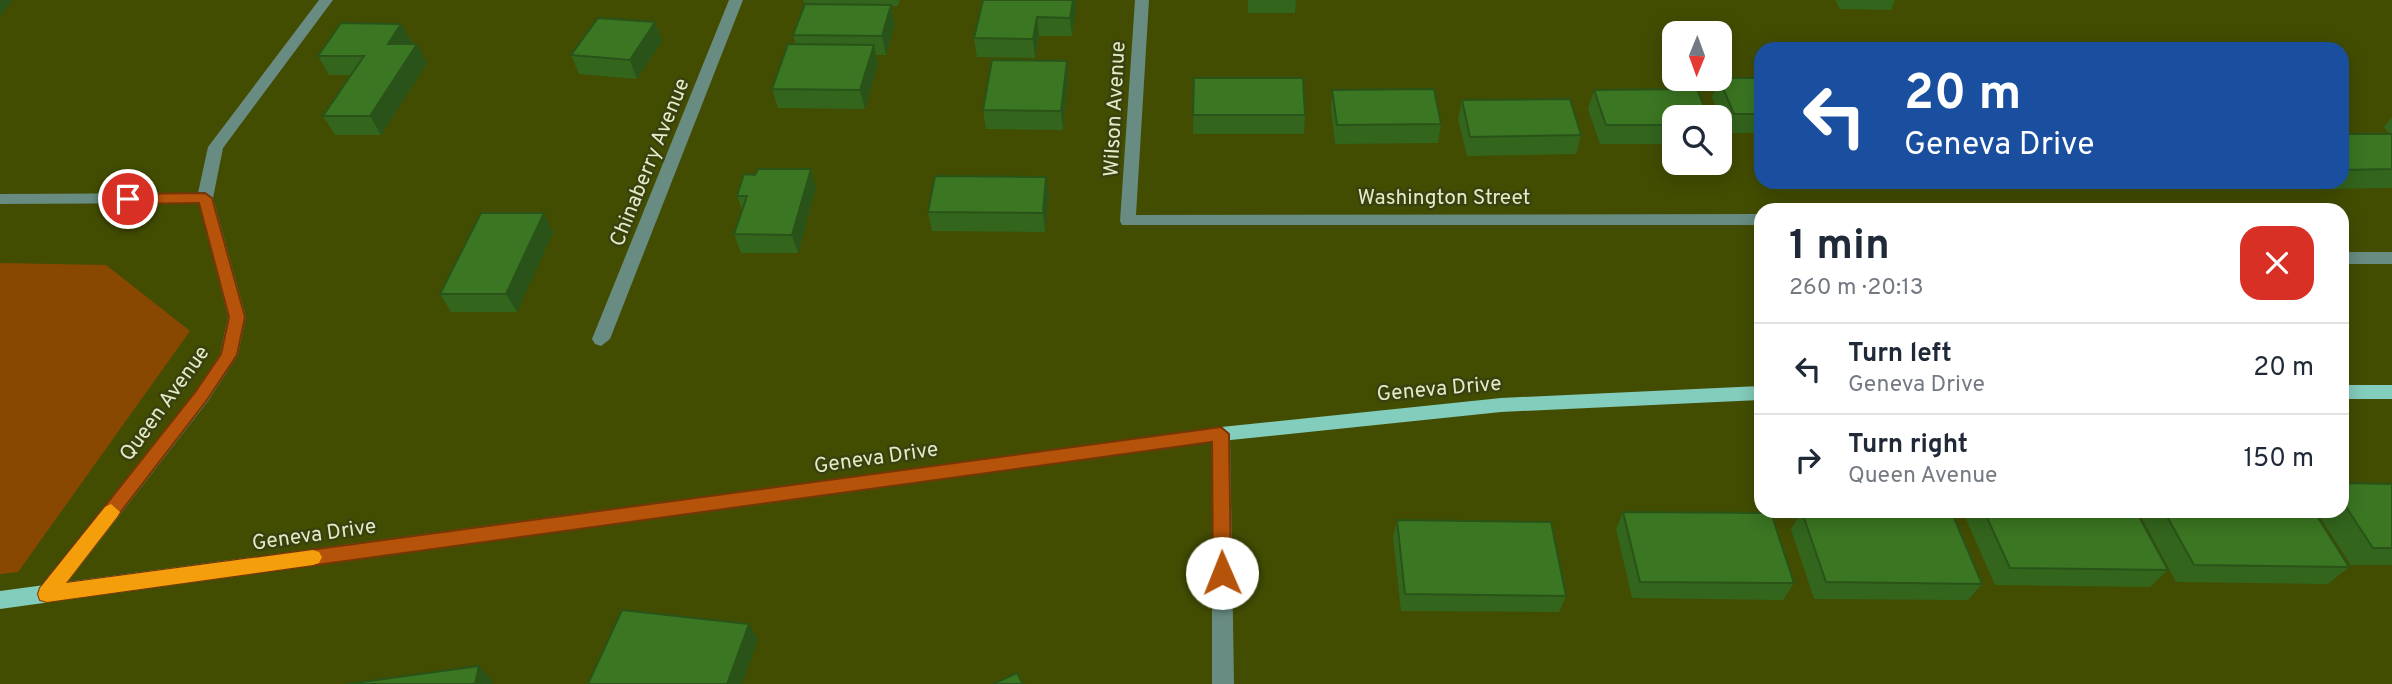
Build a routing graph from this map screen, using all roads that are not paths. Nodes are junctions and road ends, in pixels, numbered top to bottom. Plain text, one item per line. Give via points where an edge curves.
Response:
1 (326, 0) edge
2 (736, 0) edge
3 (1142, 0) edge
4 (205, 198) junction
5 (0, 199) edge
6 (1754, 220) edge
7 (1128, 221) joint
8 (2349, 258) edge
9 (2392, 258) edge
10 (601, 339) dead end
11 (2349, 392) edge
12 (2392, 392) edge
13 (1754, 393) edge
14 (1221, 434) junction
15 (47, 594) junction
16 (0, 600) edge
17 (1223, 684) edge

1 - 4 street, Queen Avenue via 216,146
2 - 10 street, Chinaberry Avenue
3 - 7 street, Wilson Avenue
4 - 5 street
4 - 15 street, Queen Avenue via 237,317 229,355
6 - 7 street, Washington Street
8 - 9 street
11 - 12 main road
13 - 14 main road, Geneva Drive via 1501,405
14 - 15 main road, Geneva Drive
14 - 17 street
15 - 16 main road, Geneva Drive

